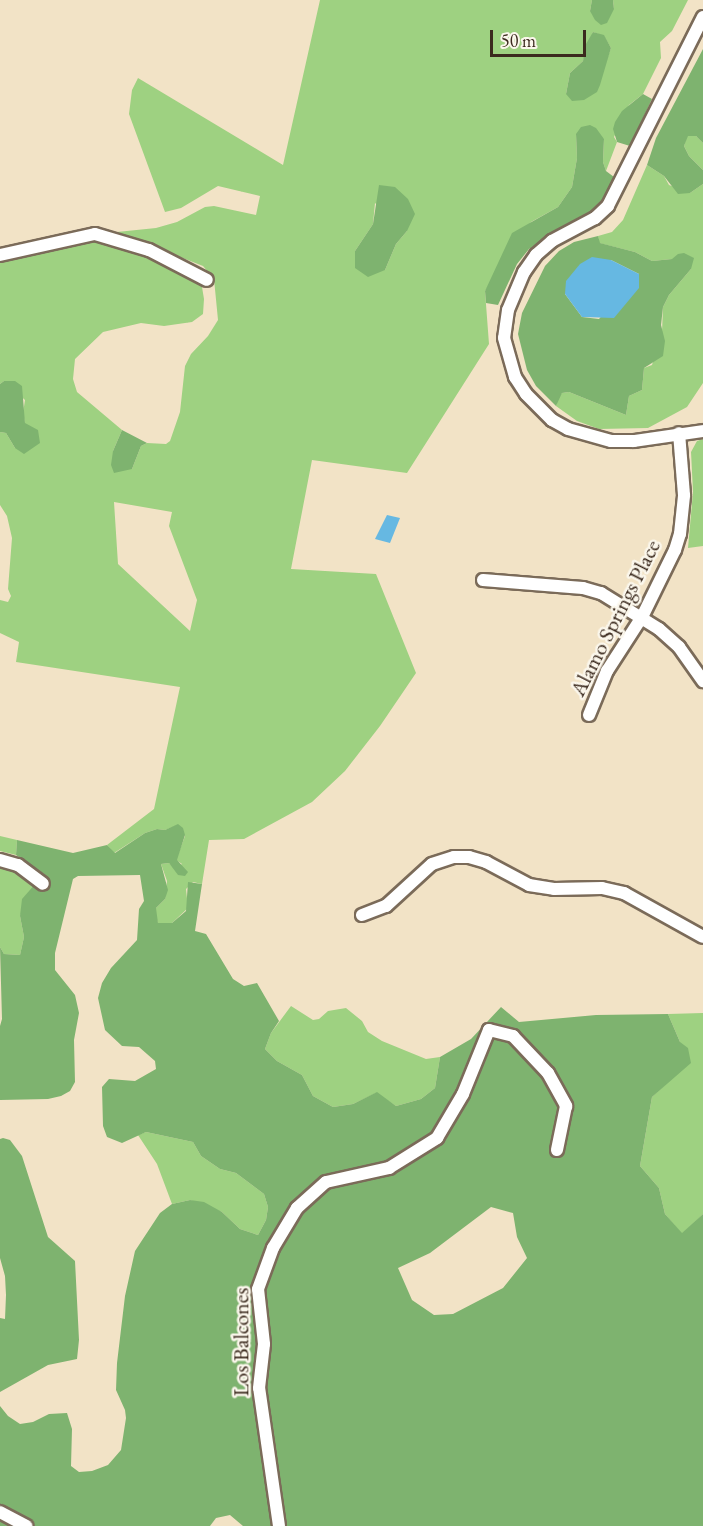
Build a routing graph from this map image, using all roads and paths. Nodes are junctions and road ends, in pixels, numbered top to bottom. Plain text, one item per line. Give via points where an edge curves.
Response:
1 (703, 17) edge
2 (0, 255) edge
3 (207, 280) dead end
4 (703, 431) edge
5 (679, 433) junction
6 (483, 580) dead end
7 (642, 616) junction
8 (703, 681) edge
9 (589, 714) dead end
10 (0, 861) edge
11 (43, 884) dead end
12 (362, 915) dead end
13 (703, 937) edge
14 (557, 1150) dead end
15 (0, 1512) edge
16 (26, 1526) edge
17 (279, 1526) edge

1 - 5 street via 608,206 595,218 543,247 524,272 505,323 508,356 515,377 552,420 582,435 611,441
2 - 3 street via 95,234 149,250
4 - 5 street
5 - 7 street, Alamo Springs Place via 684,495 680,534 662,581
6 - 7 street via 583,588 601,593
7 - 8 street via 679,646
7 - 9 street, Alamo Springs Place via 607,671
10 - 11 street via 18,865
12 - 13 street via 391,902 432,864 469,857 529,885 567,890 603,888 624,893
14 - 17 street, Los Balcones via 566,1106 548,1073 513,1036 489,1030 463,1094 437,1138 389,1168 326,1182 297,1208 273,1248 258,1289 264,1344 259,1388
15 - 16 street

